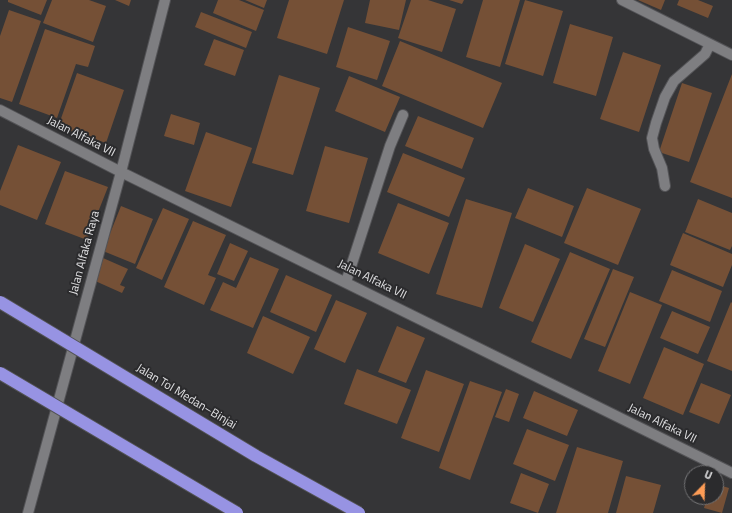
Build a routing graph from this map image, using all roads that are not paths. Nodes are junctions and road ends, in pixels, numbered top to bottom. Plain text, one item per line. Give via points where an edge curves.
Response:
1 (165, 0) edge
2 (622, 0) edge
3 (710, 44) junction
4 (732, 55) edge
5 (0, 110) edge
6 (403, 115) dead end
7 (120, 172) junction
8 (665, 186) dead end
9 (346, 282) junction
10 (0, 302) edge
11 (0, 373) edge
12 (732, 473) edge
13 (28, 513) edge
14 (237, 513) edge
15 (359, 513) edge

1 - 7 street, Jalan Alfaka Raya
2 - 3 street
3 - 4 street
3 - 8 street via 704,54 674,81 656,123 652,138
5 - 7 street, Jalan Alfaka VII
6 - 9 street via 390,146
7 - 9 street, Jalan Alfaka VII
7 - 13 street, Jalan Alfaka Raya
9 - 12 street, Jalan Alfaka VII
10 - 15 highway, Jalan Tol Medan–Binjai, bridge via 256,456
11 - 14 highway, bridge

